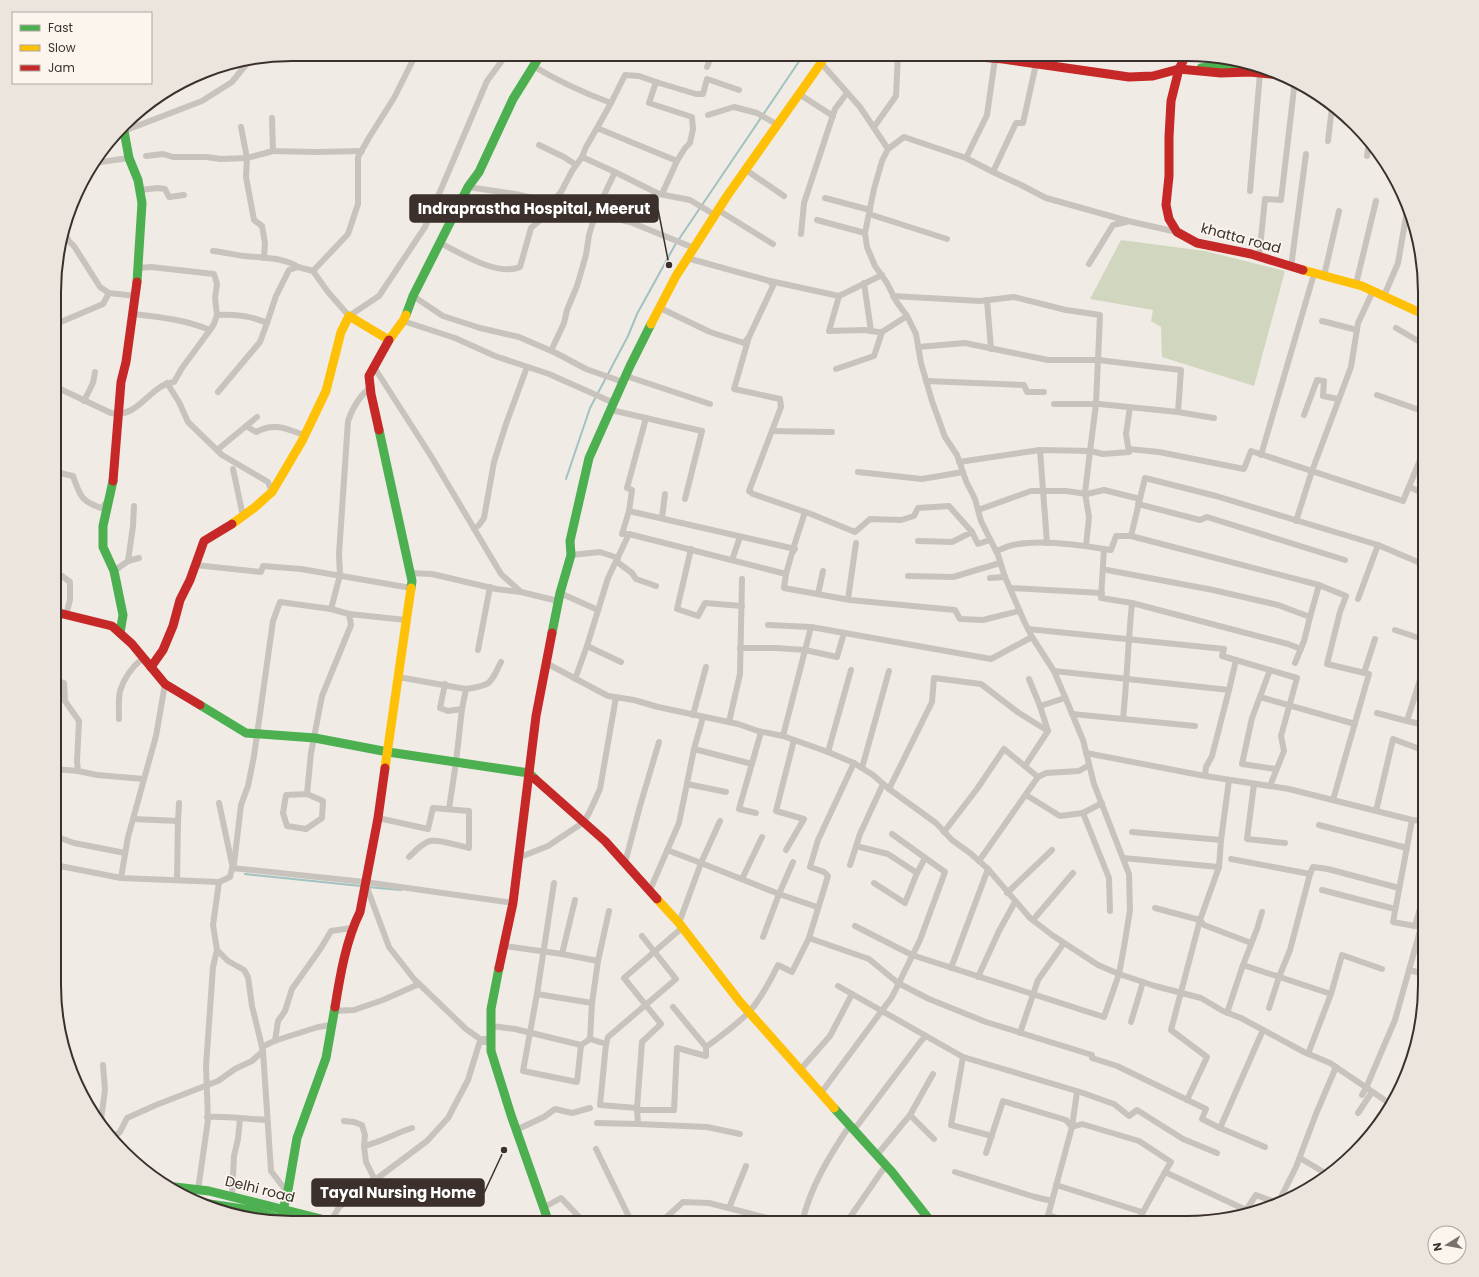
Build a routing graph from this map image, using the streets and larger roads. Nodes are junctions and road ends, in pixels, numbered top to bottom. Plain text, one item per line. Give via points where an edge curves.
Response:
1 (412, 61) edge
2 (502, 61) edge
3 (536, 61) edge
4 (709, 61) edge
5 (898, 61) edge
6 (995, 61) edge
7 (1016, 61) edge
8 (1185, 61) edge
9 (821, 63) joint
10 (1036, 64) junction
11 (245, 65) edge
12 (533, 66) junction
13 (1222, 66) edge
14 (1236, 66) edge
15 (707, 67) dead end
16 (1184, 69) junction
17 (1260, 73) joint
18 (656, 82) junction
19 (1294, 88) edge
20 (739, 90) dead end
21 (847, 93) junction
22 (799, 94) junction
23 (611, 103) junction
24 (1331, 112) edge
25 (708, 115) dead end
26 (833, 116) junction
27 (272, 118) dead end
28 (778, 125) junction
29 (241, 127) dead end
30 (874, 127) junction
31 (597, 128) junction
32 (129, 129) edge
33 (122, 136) edge
34 (1328, 141) dead end
35 (540, 145) dead end
36 (888, 149) junction
37 (1368, 149) edge
38 (273, 151) junction
39 (362, 151) junction
40 (1306, 154) dead end
41 (146, 156) dead end
42 (1367, 156) dead end
43 (582, 157) junction
44 (129, 158) junction
45 (247, 158) junction
46 (966, 158) junction
47 (677, 161) junction
48 (101, 162) edge
49 (576, 165) junction
50 (746, 170) junction
51 (615, 172) junction
52 (992, 172) junction
53 (468, 187) junction
54 (140, 190) junction
55 (1250, 191) dead end
56 (662, 194) junction
57 (184, 195) dead end
58 (784, 196) dead end
59 (825, 198) dead end
60 (555, 199) junction
61 (1376, 201) dead end
62 (596, 212) junction
63 (716, 212) junction
64 (869, 212) junction
65 (1339, 212) dead end
66 (1406, 218) edge
67 (817, 220) dead end
68 (1128, 221) junction
69 (1177, 232) junction
70 (865, 233) junction
71 (801, 234) dead end
72 (67, 239) edge
73 (947, 239) dead end
74 (440, 243) junction
75 (773, 244) dead end
76 (694, 248) junction
77 (213, 250) dead end
78 (1259, 257) junction
79 (264, 258) junction
80 (687, 258) junction
81 (1089, 264) dead end
82 (298, 267) junction
83 (1292, 267) junction
84 (138, 268) junction
85 (313, 271) junction
86 (1314, 274) junction
87 (882, 275) junction
88 (1324, 276) junction
89 (770, 281) junction
90 (864, 283) junction
91 (1356, 284) junction
92 (1373, 291) junction
93 (109, 293) junction
94 (136, 296) junction
95 (413, 296) junction
96 (839, 296) junction
97 (893, 296) junction
98 (1384, 296) junction
99 (987, 300) junction
100 (660, 308) junction
101 (1418, 312) edge
102 (217, 315) junction
103 (349, 316) junction
104 (907, 316) junction
105 (132, 320) junction
106 (403, 321) junction
107 (1322, 321) dead end
108 (61, 322) edge
109 (267, 323) junction
110 (1396, 328) dead end
111 (210, 330) junction
112 (1357, 330) junction
113 (871, 331) junction
114 (882, 332) junction
115 (750, 336) junction
116 (389, 340) junction
117 (1418, 341) edge
118 (918, 347) junction
119 (991, 349) junction
120 (551, 351) junction
121 (1098, 360) junction
122 (527, 367) junction
123 (374, 368) junction
124 (836, 369) dead end
125 (95, 372) dead end
126 (625, 379) junction
127 (926, 381) junction
128 (167, 383) junction
129 (370, 388) junction
130 (61, 389) edge
131 (218, 392) dead end
132 (1044, 392) dead end
133 (1377, 395) dead end
134 (1338, 398) junction
135 (84, 400) junction
136 (710, 404) dead end
137 (1054, 404) dead end
138 (1096, 404) junction
139 (612, 406) junction
140 (1130, 407) junction
141 (1418, 410) edge
142 (1178, 412) junction
143 (118, 414) junction
144 (1304, 415) dead end
145 (257, 417) dead end
146 (646, 418) junction
147 (1214, 418) dead end
148 (246, 426) junction
149 (772, 431) junction
150 (832, 432) dead end
151 (304, 435) junction
152 (1129, 449) junction
153 (217, 450) junction
154 (1040, 450) junction
155 (1090, 451) junction
156 (1262, 455) junction
157 (959, 462) junction
158 (1418, 465) edge
159 (233, 469) dead end
160 (858, 472) dead end
161 (963, 472) junction
162 (1312, 472) junction
163 (61, 473) edge
164 (1409, 487) junction
165 (1043, 491) junction
166 (1418, 491) edge
167 (272, 492) junction
168 (1086, 493) junction
169 (665, 494) dead end
170 (685, 499) dead end
171 (110, 500) junction
172 (1139, 502) junction
173 (134, 506) dead end
174 (978, 510) junction
175 (629, 511) junction
176 (805, 512) junction
177 (243, 516) junction
178 (662, 518) junction
179 (1296, 521) junction
180 (474, 529) junction
181 (972, 532) junction
182 (629, 534) junction
183 (740, 536) junction
184 (1131, 536) junction
185 (990, 540) junction
186 (918, 541) dead end
187 (856, 543) dead end
188 (1047, 543) junction
189 (1378, 545) junction
190 (1086, 546) junction
191 (691, 549) junction
192 (793, 549) junction
193 (1104, 549) junction
194 (996, 551) junction
195 (570, 555) junction
196 (139, 558) dead end
197 (617, 559) junction
198 (732, 560) junction
199 (1345, 560) dead end
200 (128, 561) junction
201 (1000, 563) junction
202 (1418, 563) edge
203 (195, 565) junction
204 (1107, 570) dead end
205 (114, 571) junction
206 (823, 571) dead end
207 (410, 573) junction
208 (786, 574) junction
209 (340, 575) junction
210 (61, 576) edge
211 (908, 576) dead end
212 (1005, 577) junction
213 (990, 578) dead end
214 (742, 579) dead end
215 (1319, 585) junction
216 (656, 586) dead end
217 (490, 587) junction
218 (411, 588) junction
219 (1010, 588) junction
220 (521, 592) junction
221 (1102, 593) junction
222 (818, 594) junction
223 (559, 597) junction
224 (848, 599) junction
225 (1358, 600) dead end
226 (1132, 603) junction
227 (742, 606) junction
228 (331, 609) junction
229 (598, 610) junction
230 (1019, 611) junction
231 (61, 614) edge
232 (349, 614) junction
233 (66, 615) junction
234 (1310, 617) junction
235 (406, 620) junction
236 (768, 625) dead end
237 (811, 627) junction
238 (1028, 629) junction
239 (1395, 630) dead end
240 (120, 633) junction
241 (844, 633) junction
242 (1032, 637) junction
243 (1418, 638) edge
244 (1128, 639) junction
245 (1375, 639) dead end
246 (587, 646) junction
247 (740, 648) junction
248 (1301, 649) junction
249 (478, 650) dead end
250 (804, 650) junction
251 (143, 658) junction
252 (1236, 660) junction
253 (501, 662) dead end
254 (546, 662) junction
255 (621, 662) dead end
256 (1294, 664) dead end
257 (151, 667) junction
258 (706, 667) dead end
259 (851, 670) dead end
260 (1270, 670) junction
261 (889, 671) dead end
262 (1054, 671) junction
263 (1364, 674) junction
264 (398, 677) junction
265 (575, 679) junction
266 (1028, 679) dead end
267 (1127, 679) junction
268 (61, 682) edge
269 (165, 684) junction
270 (445, 684) junction
271 (1418, 686) edge
272 (466, 689) junction
273 (1229, 690) junction
274 (1260, 696) junction
275 (616, 697) junction
276 (1066, 698) junction
277 (1290, 705) junction
278 (1040, 706) junction
279 (462, 709) junction
280 (1377, 713) dead end
281 (1072, 714) junction
282 (693, 715) junction
283 (703, 716) junction
284 (119, 719) dead end
285 (1123, 719) junction
286 (1407, 721) junction
287 (729, 722) junction
288 (1418, 723) edge
289 (1355, 724) junction
290 (1195, 726) dead end
291 (1048, 731) junction
292 (761, 732) junction
293 (258, 734) junction
294 (783, 736) junction
295 (315, 738) junction
296 (794, 740) junction
297 (659, 742) dead end
298 (1418, 748) edge
299 (694, 749) junction
300 (388, 752) junction
301 (828, 752) junction
302 (1086, 754) junction
303 (456, 762) junction
304 (854, 763) junction
305 (752, 764) junction
306 (1089, 765) junction
307 (1025, 766) junction
308 (862, 768) junction
309 (1276, 769) junction
310 (61, 770) edge
311 (78, 771) junction
312 (529, 773) junction
313 (1204, 776) junction
314 (1038, 777) junction
315 (144, 779) junction
316 (1229, 780) junction
317 (687, 784) junction
318 (883, 784) junction
319 (1254, 784) junction
320 (1270, 786) junction
321 (889, 789) junction
322 (726, 792) dead end
323 (308, 794) junction
324 (1026, 795) junction
325 (1333, 800) junction
326 (179, 803) dead end
327 (218, 803) dead end
328 (1102, 804) junction
329 (449, 809) junction
330 (1376, 811) junction
331 (756, 813) dead end
332 (1083, 813) junction
333 (378, 818) junction
334 (133, 819) junction
335 (1412, 820) junction
336 (1418, 820) edge
337 (178, 821) junction
338 (720, 821) dead end
339 (584, 822) junction
340 (1319, 825) dead end
341 (428, 829) junction
342 (944, 832) junction
343 (1132, 832) dead end
344 (892, 834) dead end
345 (762, 837) dead end
346 (61, 838) edge
347 (1221, 840) junction
348 (430, 841) junction
349 (1285, 843) dead end
350 (856, 846) junction
351 (1406, 848) junction
352 (667, 850) junction
353 (786, 850) dead end
354 (1052, 850) dead end
355 (125, 852) junction
356 (409, 857) dead end
357 (518, 858) junction
358 (925, 858) junction
359 (1123, 858) junction
360 (1231, 859) dead end
361 (979, 861) junction
362 (793, 862) dead end
363 (625, 863) junction
364 (701, 863) junction
365 (850, 865) dead end
366 (61, 866) edge
367 (1219, 867) junction
368 (232, 868) junction
369 (988, 869) junction
370 (918, 873) junction
371 (1073, 873) dead end
372 (1310, 874) junction
373 (121, 878) junction
374 (742, 879) junction
375 (177, 880) junction
376 (219, 882) junction
377 (554, 883) dead end
378 (874, 883) dead end
379 (365, 885) junction
380 (1399, 888) junction
381 (650, 890) junction
382 (1322, 890) dead end
383 (1007, 893) junction
384 (779, 894) junction
385 (575, 900) dead end
386 (1015, 902) junction
387 (513, 903) junction
388 (818, 907) junction
389 (1155, 908) dead end
390 (1395, 909) junction
391 (609, 911) dead end
392 (1110, 911) dead end
393 (1262, 912) dead end
394 (1033, 920) junction
395 (1200, 920) junction
396 (681, 925) junction
397 (855, 926) dead end
398 (1418, 927) edge
399 (352, 928) junction
400 (1418, 935) edge
401 (642, 936) dead end
402 (763, 937) dead end
403 (809, 938) junction
404 (1064, 943) junction
405 (1251, 943) junction
406 (504, 946) junction
407 (217, 950) junction
408 (655, 951) junction
409 (542, 952) junction
410 (562, 954) junction
411 (912, 955) junction
412 (598, 961) junction
413 (1243, 965) junction
414 (951, 968) junction
415 (1382, 969) dead end
416 (1409, 970) junction
417 (1418, 972) edge
418 (1119, 974) junction
419 (978, 977) junction
420 (1279, 977) junction
421 (1143, 982) junction
422 (898, 983) junction
423 (419, 984) junction
424 (838, 986) dead end
425 (1182, 993) junction
426 (537, 994) junction
427 (852, 994) junction
428 (1033, 994) junction
429 (1331, 994) junction
430 (592, 1003) junction
431 (645, 1005) junction
432 (672, 1007) dead end
433 (1269, 1008) dead end
434 (882, 1010) junction
435 (333, 1011) junction
436 (749, 1012) junction
437 (1227, 1013) junction
438 (1131, 1022) dead end
439 (331, 1025) junction
440 (491, 1026) junction
441 (1263, 1030) junction
442 (529, 1033) junction
443 (1020, 1033) junction
444 (926, 1036) junction
445 (590, 1039) junction
446 (275, 1041) junction
447 (490, 1041) junction
448 (606, 1044) junction
449 (581, 1045) junction
450 (706, 1046) junction
451 (262, 1049) junction
452 (1308, 1054) junction
453 (963, 1057) junction
454 (104, 1065) dead end
455 (1336, 1067) junction
456 (800, 1070) junction
457 (933, 1074) dead end
458 (207, 1085) junction
459 (1366, 1088) junction
460 (1077, 1092) junction
461 (1372, 1092) junction
462 (821, 1093) junction
463 (1362, 1096) dead end
464 (1187, 1100) junction
465 (1386, 1101) edge
466 (590, 1108) dead end
467 (637, 1109) junction
468 (1358, 1113) dead end
469 (102, 1115) edge
470 (910, 1115) junction
471 (207, 1117) junction
472 (240, 1119) junction
473 (267, 1120) junction
474 (344, 1121) dead end
475 (597, 1124) dead end
476 (638, 1124) junction
477 (852, 1127) junction
478 (1072, 1127) junction
479 (412, 1128) dead end
480 (1220, 1128) junction
481 (516, 1130) junction
482 (740, 1134) dead end
483 (116, 1135) edge
484 (992, 1136) junction
485 (934, 1139) dead end
486 (364, 1146) junction
487 (1265, 1147) dead end
488 (596, 1149) dead end
489 (986, 1153) dead end
490 (1218, 1153) dead end
491 (877, 1155) junction
492 (1300, 1158) junction
493 (886, 1165) junction
494 (746, 1166) dead end
495 (955, 1172) dead end
496 (1165, 1172) junction
497 (1323, 1172) edge
498 (375, 1180) junction
499 (1056, 1185) junction
500 (183, 1189) edge
501 (198, 1190) junction
502 (288, 1192) junction
503 (1283, 1195) edge
504 (232, 1196) junction
505 (1270, 1200) edge
506 (1052, 1201) junction
507 (227, 1207) edge
508 (543, 1208) junction
509 (729, 1208) junction
510 (1247, 1208) edge
511 (283, 1209) junction
512 (1244, 1209) edge
513 (1142, 1212) junction
514 (262, 1214) edge
515 (1048, 1215) joint
516 (281, 1216) edge
517 (309, 1216) edge
518 (335, 1216) edge
519 (546, 1216) edge
520 (578, 1216) edge
521 (629, 1216) edge
522 (668, 1216) edge
523 (759, 1216) edge
524 (803, 1216) edge
525 (851, 1216) edge
526 (926, 1216) edge
527 (1051, 1216) edge
528 (1140, 1216) edge

1 - 39 street
2 - 103 street via 487,81 425,227 379,296
3 - 12 street
4 - 15 street
5 - 30 street via 896,96
6 - 46 street via 987,115
7 - 10 street
8 - 16 street
9 - 21 street
9 - 22 street
10 - 16 street via 1129,77 1152,76
10 - 52 street via 1023,123 1016,123
11 - 32 street via 232,82 202,101
12 - 23 street via 556,80
12 - 53 street via 513,99 479,172
13 - 14 street
13 - 16 street
13 - 17 street
16 - 69 street via 1171,101 1166,205 1169,219
17 - 55 street
18 - 20 street via 696,94 703,94 707,79
18 - 23 street via 625,74
18 - 47 street via 649,103 692,117 690,143
19 - 78 street via 1281,200 1265,199
21 - 26 street
21 - 30 street
22 - 26 street
22 - 28 street
23 - 31 street
24 - 34 street
25 - 28 street via 734,106 757,113
26 - 71 street via 804,203
27 - 38 street
28 - 50 street
29 - 45 street
30 - 36 street
31 - 43 street
31 - 47 street
33 - 44 street
35 - 49 street
36 - 46 street via 904,137
36 - 64 street via 878,174
37 - 42 street
38 - 39 street
38 - 45 street
39 - 85 street via 358,157 358,204 348,234
40 - 83 street
41 - 45 street via 163,154 173,157
43 - 49 street
43 - 51 street
44 - 48 street
44 - 54 street
45 - 79 street via 246,178 254,220 262,226
46 - 52 street
47 - 56 street
49 - 60 street
50 - 58 street
50 - 63 street
51 - 56 street
51 - 62 street
52 - 68 street via 1046,198
53 - 60 street via 538,200
53 - 74 street
54 - 57 street via 158,188 165,189 169,197
54 - 84 street via 142,203
56 - 63 street via 690,200
59 - 64 street
60 - 74 street via 531,228 520,267 515,269 492,268
61 - 91 street
62 - 76 street via 630,222
62 - 120 street via 577,286
63 - 75 street
63 - 76 street
64 - 70 street
64 - 73 street
65 - 88 street
66 - 98 street via 1398,263
67 - 70 street
68 - 69 street
68 - 81 street via 1112,226
69 - 78 street, khatta road via 1198,243
70 - 87 street via 866,247
72 - 93 street via 100,287
74 - 95 street
76 - 80 street
77 - 79 street
78 - 83 street, khatta road
79 - 82 street via 289,261
80 - 89 street
80 - 100 street
82 - 85 street
82 - 109 street via 288,270
83 - 86 street, khatta road
84 - 94 street
84 - 102 street via 151,267 214,274 217,284
85 - 103 street
86 - 88 street, khatta road
86 - 156 street
87 - 90 street
87 - 97 street
88 - 91 street, khatta road
89 - 96 street
89 - 115 street via 773,286
90 - 96 street
90 - 113 street
91 - 92 street, khatta road
92 - 98 street, khatta road
92 - 112 street
93 - 94 street
93 - 108 street via 103,304
94 - 105 street
95 - 106 street
95 - 120 street via 443,316 519,337
96 - 113 street via 829,331
97 - 99 street
97 - 104 street
98 - 101 street, khatta road
99 - 119 street
99 - 121 street via 1014,297 1066,310 1100,315
100 - 115 street via 710,332 744,343
100 - 126 street
102 - 109 street via 230,314
102 - 111 street
103 - 116 street
103 - 151 street via 341,332 326,391
104 - 114 street
104 - 118 street via 916,334
105 - 111 street via 135,314 146,315 199,325
105 - 143 street
106 - 116 street
106 - 122 street via 455,338
107 - 112 street
109 - 131 street via 260,342
110 - 117 street
111 - 128 street via 174,382
112 - 134 street via 1351,367
113 - 114 street
114 - 124 street via 874,356
115 - 149 street via 734,389 780,399 781,407
116 - 123 street
118 - 119 street via 965,343
118 - 127 street
119 - 121 street via 1048,360
120 - 126 street via 586,369
121 - 138 street
121 - 142 street via 1181,370
122 - 139 street via 549,374
122 - 180 street via 494,462 484,518
123 - 129 street via 370,376
123 - 180 street
125 - 135 street
126 - 136 street
126 - 139 street
127 - 132 street via 1024,385 1027,392
127 - 157 street via 945,436
128 - 143 street via 136,408
128 - 153 street via 188,422
129 - 207 street
129 - 209 street via 363,393 353,408 348,421 339,554
130 - 135 street
133 - 141 street
134 - 144 street via 1322,396 1324,381 1317,380
134 - 162 street
135 - 143 street
137 - 138 street
138 - 140 street
138 - 155 street
139 - 146 street
139 - 195 street via 589,458 570,541
140 - 142 street
140 - 152 street via 1126,434
142 - 147 street
143 - 171 street
145 - 148 street
146 - 170 street via 702,431
146 - 175 street via 627,488 632,490
148 - 151 street via 256,432 267,426
148 - 153 street
149 - 150 street
149 - 176 street via 749,491
151 - 167 street
152 - 155 street via 1129,452 1103,454
152 - 156 street via 1159,452 1244,469 1251,451
153 - 167 street via 268,482
154 - 155 street
154 - 157 street
154 - 165 street
155 - 168 street
156 - 162 street
157 - 161 street
158 - 164 street
159 - 177 street
160 - 161 street via 922,479
161 - 174 street
162 - 164 street via 1403,501
162 - 179 street
163 - 171 street via 73,476 78,490 90,504 104,509 104,505
164 - 166 street
165 - 168 street
165 - 174 street via 1031,491
165 - 188 street
167 - 177 street
168 - 172 street via 1104,490
168 - 190 street via 1089,516
169 - 178 street
171 - 205 street via 103,526 103,547
172 - 179 street via 1145,478 1216,496
172 - 184 street
172 - 199 street via 1200,520 1207,517
173 - 200 street
174 - 185 street
175 - 178 street
175 - 182 street via 622,534
176 - 181 street via 855,532 870,519 901,520 914,516 918,508 949,506
176 - 192 street
177 - 203 street via 204,541
178 - 183 street
179 - 189 street
180 - 220 street via 500,574
181 - 185 street via 978,544
181 - 186 street via 952,542
182 - 191 street
182 - 197 street
183 - 192 street
183 - 198 street
184 - 193 street via 1116,536 1111,550
184 - 215 street
185 - 194 street
187 - 224 street
188 - 190 street via 1074,543
188 - 194 street via 1014,545
189 - 202 street
189 - 225 street
190 - 193 street
191 - 198 street
191 - 227 street via 677,609 698,616 705,603
192 - 208 street
193 - 221 street
194 - 201 street
195 - 197 street via 600,552
195 - 223 street
196 - 200 street
197 - 216 street via 636,579
197 - 229 street
198 - 208 street
200 - 205 street
201 - 211 street via 953,576
201 - 212 street
203 - 209 street via 261,572 263,566
203 - 257 street via 180,600 174,626 163,650
204 - 234 street via 1278,605
205 - 240 street via 123,615
206 - 222 street
207 - 217 street via 432,574
207 - 218 street
208 - 222 street via 784,588
209 - 218 street
209 - 228 street
210 - 233 street via 70,582 70,600
212 - 213 street
212 - 219 street
214 - 227 street
215 - 234 street
215 - 263 street via 1346,596 1327,664
217 - 220 street
217 - 249 street
218 - 235 street
219 - 221 street
219 - 230 street
220 - 223 street
221 - 226 street via 1101,598
222 - 224 street
223 - 229 street
223 - 254 street
224 - 230 street via 956,610 960,619 983,620
226 - 244 street
226 - 248 street
227 - 247 street
228 - 232 street
228 - 293 street via 280,602 273,621
229 - 246 street
230 - 238 street
231 - 233 street
232 - 235 street
232 - 295 street via 351,625 322,696
233 - 240 street via 112,626
234 - 248 street
235 - 264 street
236 - 237 street
237 - 241 street
237 - 250 street
238 - 242 street
238 - 244 street
239 - 243 street
240 - 251 street
241 - 242 street via 992,659
241 - 250 street via 838,657
242 - 262 street
244 - 252 street via 1224,649 1222,656
244 - 267 street
245 - 263 street
246 - 255 street
246 - 265 street
247 - 250 street
247 - 287 street via 740,674
248 - 256 street
250 - 294 street
251 - 257 street
251 - 284 street via 134,665 120,691
252 - 260 street
252 - 273 street
253 - 272 street via 491,682 481,687
254 - 265 street
254 - 312 street
257 - 269 street
258 - 282 street
259 - 301 street
260 - 274 street
260 - 277 street via 1297,678
261 - 308 street
262 - 267 street
262 - 276 street
263 - 289 street via 1369,674
264 - 270 street
264 - 300 street
265 - 275 street via 608,696
266 - 278 street
267 - 273 street
267 - 285 street
268 - 311 street via 64,683 65,701 79,721 76,761
269 - 293 street via 246,733
269 - 315 street via 156,736
270 - 272 street
270 - 279 street via 440,708 448,711
271 - 286 street
272 - 279 street
273 - 313 street via 1212,756
274 - 277 street
274 - 309 street via 1252,718 1242,764
275 - 282 street
275 - 339 street via 600,788
276 - 278 street
276 - 281 street
277 - 289 street
277 - 309 street via 1281,736 1284,751
278 - 291 street
279 - 303 street
280 - 286 street
281 - 285 street
281 - 302 street
282 - 283 street
283 - 287 street
283 - 299 street
285 - 290 street
286 - 288 street
287 - 292 street
289 - 325 street
291 - 307 street
291 - 321 street via 981,684 934,678 932,702
292 - 294 street
292 - 305 street
293 - 295 street
293 - 368 street via 241,805
294 - 296 street
295 - 300 street
295 - 323 street via 311,753
296 - 301 street
296 - 353 street via 776,811 804,819
297 - 363 street
298 - 330 street via 1393,739
299 - 305 street
299 - 317 street
300 - 303 street
300 - 333 street
301 - 304 street
302 - 306 street
302 - 313 street
303 - 312 street
303 - 329 street
304 - 308 street
304 - 388 street via 818,840 810,867 828,876
305 - 331 street via 739,809
306 - 314 street via 1079,771 1046,773
306 - 328 street
307 - 314 street
307 - 342 street via 1004,749
308 - 318 street
309 - 320 street
310 - 311 street
311 - 315 street
312 - 339 street
312 - 357 street
313 - 316 street
314 - 324 street
315 - 334 street
316 - 319 street
316 - 347 street
317 - 322 street
317 - 352 street via 679,823
318 - 321 street
318 - 350 street
319 - 320 street
319 - 349 street via 1247,839
320 - 325 street
321 - 342 street via 936,823
323 - 323 street via 323,801 322,818 306,829 287,826 283,813 286,795
324 - 332 street via 1060,816
324 - 361 street
325 - 330 street
326 - 337 street
327 - 368 street
328 - 332 street
328 - 359 street
329 - 341 street via 432,808
329 - 348 street via 469,811 469,848
330 - 335 street
332 - 392 street via 1109,878
333 - 341 street
333 - 379 street
334 - 337 street
334 - 355 street
335 - 336 street
335 - 351 street
337 - 375 street
338 - 364 street
339 - 357 street via 548,846
339 - 363 street
340 - 351 street
341 - 348 street
342 - 361 street
343 - 347 street
344 - 358 street
345 - 374 street
346 - 355 street
347 - 367 street
348 - 356 street
350 - 365 street
350 - 370 street via 888,854
351 - 380 street
352 - 364 street
352 - 381 street
354 - 383 street
355 - 373 street
357 - 387 street
358 - 370 street
358 - 411 street via 945,872
359 - 367 street
359 - 418 street via 1128,874 1130,910
360 - 372 street
361 - 369 street
362 - 384 street
363 - 381 street
364 - 374 street
364 - 396 street
366 - 373 street
367 - 395 street
368 - 376 street via 230,877
368 - 379 street
369 - 383 street
369 - 414 street
370 - 378 street via 905,903
371 - 394 street
372 - 380 street via 1313,867 1328,869
372 - 420 street via 1290,950
373 - 375 street
374 - 384 street
375 - 376 street
376 - 407 street via 213,925
377 - 409 street
379 - 387 street
379 - 399 street via 360,912
379 - 423 street via 389,947
380 - 390 street
381 - 396 street
382 - 390 street
383 - 386 street
384 - 388 street
384 - 402 street
385 - 410 street
386 - 394 street
386 - 419 street
387 - 406 street
388 - 403 street
389 - 395 street
390 - 398 street via 1393,922
391 - 412 street
393 - 405 street
394 - 404 street
395 - 405 street via 1204,926
395 - 425 street
396 - 408 street
396 - 436 street
397 - 411 street
399 - 435 street
399 - 446 street via 331,931 301,974 278,1021
400 - 416 street
401 - 408 street
403 - 422 street via 869,960
403 - 436 street via 792,972 778,965
404 - 418 street via 1098,965
404 - 428 street via 1038,980
405 - 413 street
406 - 409 street
406 - 440 street via 491,1009
407 - 451 street via 228,961 244,970 248,977
407 - 458 street via 213,967
408 - 431 street via 624,978
408 - 431 street via 676,979
409 - 410 street
409 - 426 street
410 - 412 street
411 - 414 street
411 - 422 street
412 - 430 street
413 - 420 street
413 - 437 street
414 - 419 street
415 - 429 street via 1342,955
416 - 417 street
416 - 459 street via 1395,1020
418 - 421 street
418 - 428 street via 1104,1017
419 - 428 street
420 - 429 street
420 - 433 street
421 - 425 street
421 - 438 street
422 - 434 street
422 - 443 street via 929,999
423 - 435 street via 354,1010
423 - 447 street via 466,1029 480,1039
424 - 427 street
425 - 437 street via 1201,998
425 - 464 street via 1171,1030 1208,1057
426 - 430 street
426 - 442 street
427 - 434 street
427 - 456 street via 830,1036
428 - 443 street
429 - 452 street
430 - 445 street
431 - 448 street via 608,1037
431 - 467 street via 661,1024 642,1042
432 - 450 street
434 - 444 street
434 - 462 street
435 - 439 street
436 - 450 street via 725,1034
436 - 456 street
437 - 441 street
439 - 446 street
439 - 502 street via 326,1058 297,1138
440 - 442 street
440 - 447 street
441 - 452 street
441 - 480 street
442 - 449 street
442 - 449 street via 523,1071 577,1082
443 - 464 street via 1092,1055 1092,1058 1117,1066
444 - 453 street
444 - 477 street
445 - 448 street
445 - 449 street
446 - 451 street
447 - 481 street
447 - 498 street via 480,1042 468,1080 448,1118 427,1141
448 - 467 street via 600,1105
450 - 467 street via 706,1056 677,1048 674,1110
451 - 458 street via 252,1061
451 - 473 street
452 - 455 street
453 - 460 street
453 - 484 street via 951,1125
454 - 469 street via 105,1090
455 - 459 street
455 - 492 street
456 - 462 street
457 - 470 street
458 - 471 street
458 - 483 street via 127,1118
459 - 461 street
459 - 463 street
460 - 478 street
460 - 490 street via 1114,1104 1129,1116 1137,1110 1183,1139
461 - 465 street
461 - 468 street
462 - 477 street
464 - 480 street via 1206,1109 1202,1119
466 - 481 street via 572,1113 555,1109
467 - 476 street
470 - 485 street
470 - 491 street
471 - 472 street via 224,1116
471 - 501 street
472 - 473 street
472 - 504 street via 234,1156
473 - 502 street via 271,1171
474 - 486 street via 362,1125 365,1135
475 - 476 street
476 - 482 street via 707,1127
477 - 491 street
477 - 524 street via 828,1158 806,1203
478 - 484 street via 1066,1120 1004,1101
478 - 496 street via 1082,1124 1139,1141 1170,1162
478 - 499 street
479 - 486 street via 378,1143
480 - 487 street
481 - 508 street
484 - 489 street
486 - 498 street via 366,1162
488 - 521 street
491 - 493 street
492 - 497 street
492 - 503 street
493 - 525 street
493 - 526 street
494 - 509 street
495 - 506 street
496 - 512 street
496 - 513 street
498 - 518 street via 339,1207
499 - 506 street
499 - 513 street
500 - 501 street, Delhi road
501 - 504 street, Delhi road
502 - 511 street
504 - 511 street, Delhi road
505 - 510 street via 1256,1195
506 - 515 street
507 - 514 street, Delhi road
508 - 519 street
508 - 520 street via 561,1198
509 - 522 street via 709,1203 684,1202
509 - 523 street
511 - 516 street
511 - 517 street, Delhi road
513 - 528 street
515 - 527 street

